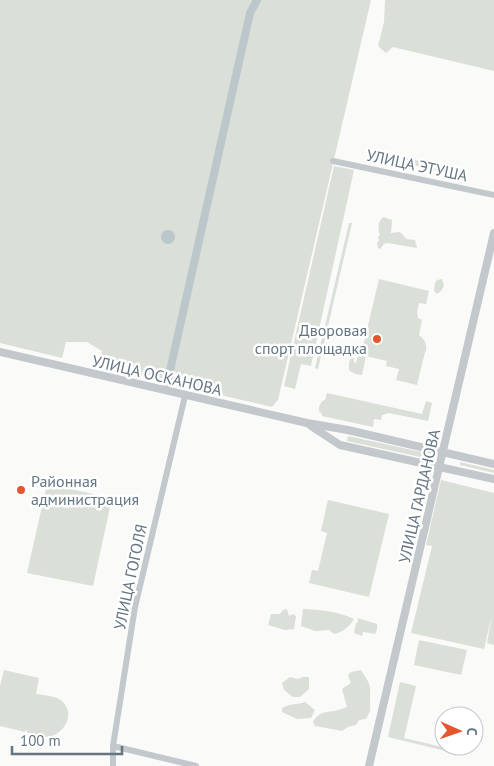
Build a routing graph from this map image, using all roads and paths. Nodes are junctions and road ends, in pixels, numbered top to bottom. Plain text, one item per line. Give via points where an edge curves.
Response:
1 (333, 161) dead end
2 (494, 195) edge
3 (494, 233) edge
4 (0, 352) edge
5 (186, 396) junction
6 (307, 423) junction
7 (443, 452) junction
8 (494, 464) edge
9 (440, 467) junction
10 (494, 479) edge
11 (113, 746) junction
12 (113, 766) edge
13 (196, 766) edge
14 (369, 766) edge

1 - 2 street, УЛИЦА ЭТУША
3 - 7 street, УЛИЦА ГАРДАНОВА
4 - 5 street, УЛИЦА ОСКАНОВА
5 - 6 street, УЛИЦА ОСКАНОВА
5 - 11 street, УЛИЦА ГОГОЛЯ via 135,607
6 - 7 street, УЛИЦА ОСКАНОВА
6 - 9 street, УЛИЦА ОСКАНОВА via 340,445
7 - 8 street, УЛИЦА ОСКАНОВА
7 - 9 street, УЛИЦА ГАРДАНОВА
9 - 10 street, УЛИЦА ОСКАНОВА
9 - 14 street, УЛИЦА ГАРДАНОВА
11 - 12 street, УЛИЦА ГОГОЛЯ
11 - 13 street

